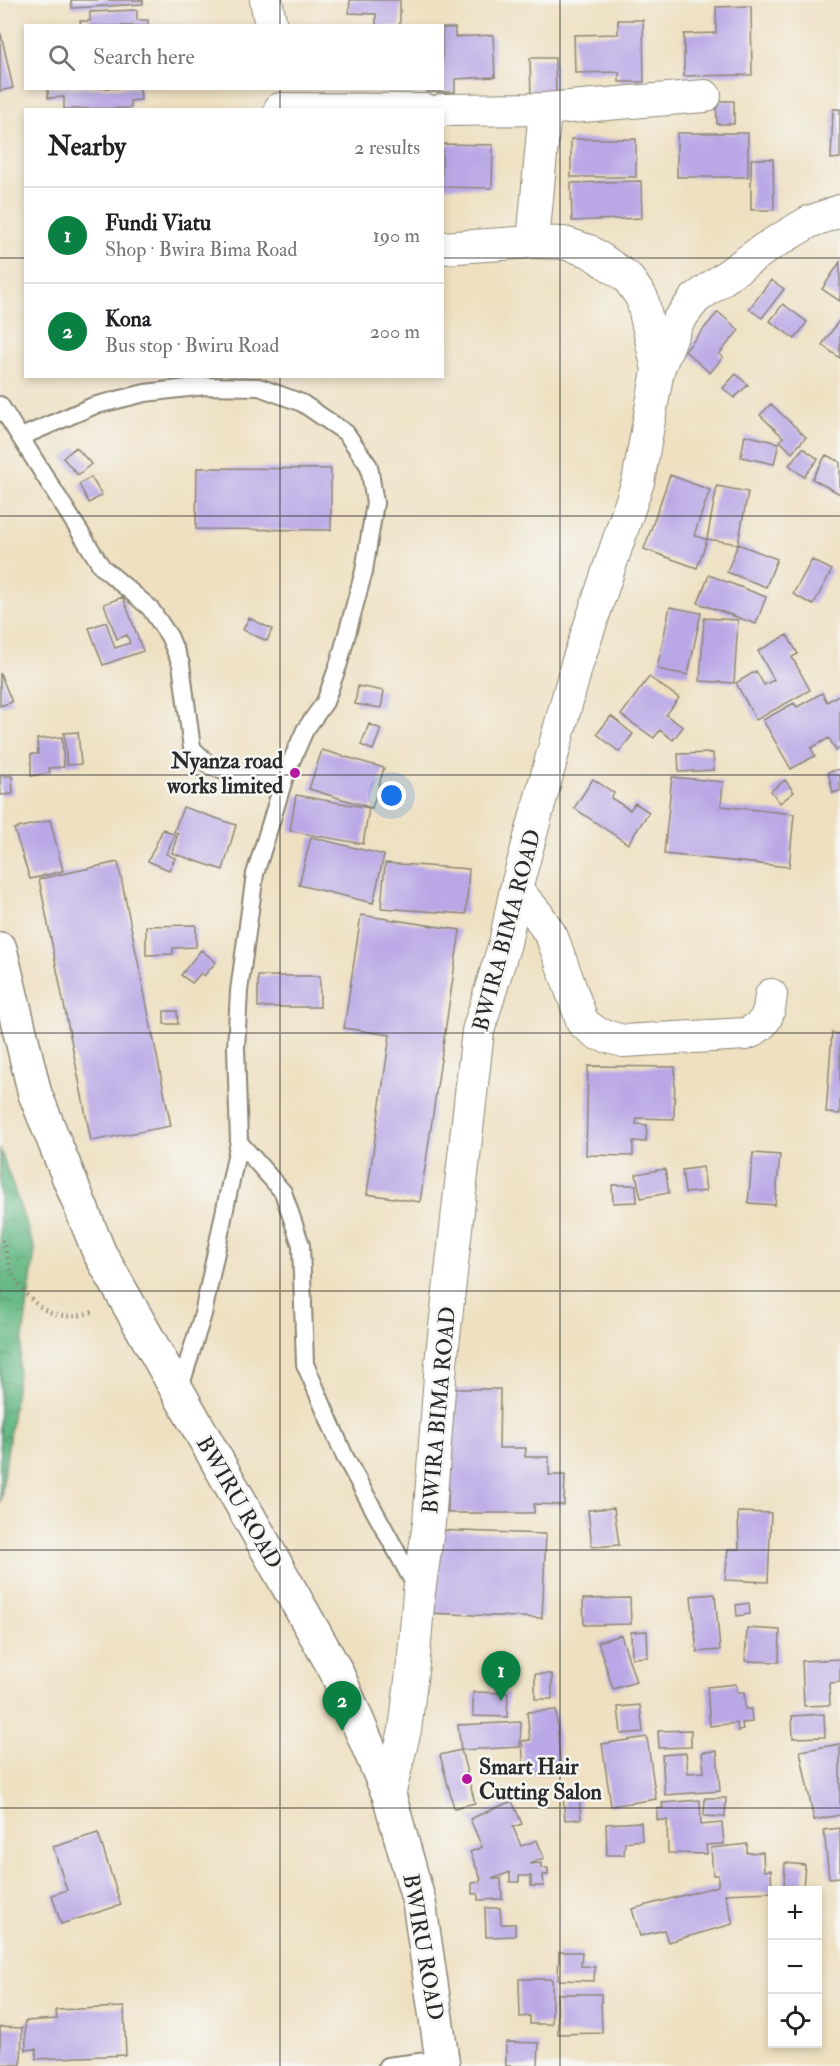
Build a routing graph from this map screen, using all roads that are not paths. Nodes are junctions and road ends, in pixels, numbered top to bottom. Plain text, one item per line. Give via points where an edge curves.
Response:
1 (266, 0) edge
2 (271, 24) edge
3 (705, 96) dead end
4 (280, 102) edge
5 (390, 108) edge
6 (545, 109) junction
7 (444, 110) edge
8 (840, 211) edge
9 (533, 242) junction
10 (444, 248) edge
11 (658, 370) junction
12 (0, 405) edge
13 (21, 437) junction
14 (286, 773) junction
15 (516, 889) junction
16 (0, 949) edge
17 (771, 995) dead end
18 (239, 1142) junction
19 (178, 1395) junction
20 (419, 1592) junction
21 (389, 1795) junction
22 (443, 2063) edge
23 (387, 2066) edge

1 - 2 street
3 - 6 street
4 - 5 street
6 - 7 street
6 - 9 street
8 - 11 street via 809,222 764,249 695,299 678,321
9 - 10 street, BWIRA BIMA ROAD
9 - 11 street, BWIRA BIMA ROAD via 564,243 589,251 627,278 642,298
11 - 15 street, BWIRA BIMA ROAD via 638,482 577,664
12 - 13 lane
13 - 14 lane via 102,567 150,608 169,636 181,664 192,748 210,766 242,778
13 - 14 lane via 93,406 146,393 205,386 259,387 302,402 346,433 369,466 375,503 364,571 325,702 305,730
14 - 18 lane via 255,874 239,991
15 - 17 street via 552,937 583,1023 598,1034 623,1041 746,1034 760,1027 768,1016
15 - 20 street, BWIRA BIMA ROAD via 505,943 478,1031
16 - 19 main road, BWIRU ROAD via 35,1094 99,1252
18 - 19 lane via 202,1314
18 - 20 lane via 283,1192 301,1245 305,1364 345,1457
19 - 21 main road, BWIRU ROAD via 336,1671
20 - 21 street, BWIRA BIMA ROAD via 405,1730
21 - 22 main road, BWIRU ROAD via 419,1902
22 - 23 lane

